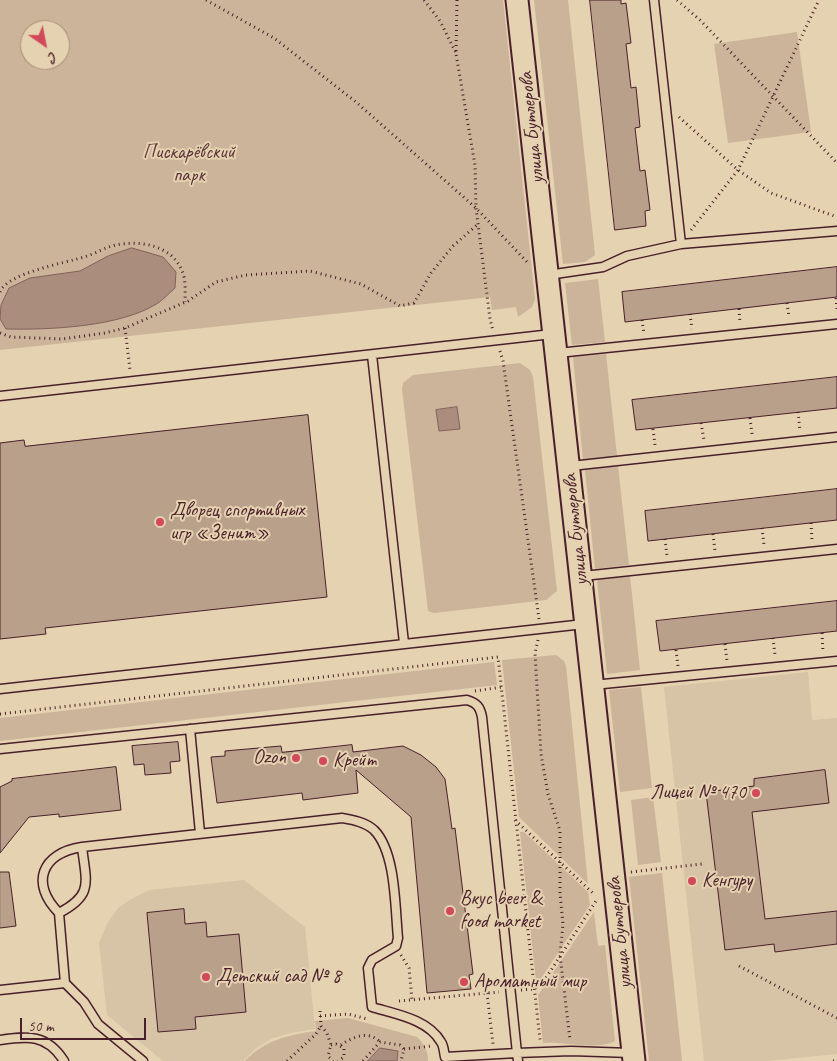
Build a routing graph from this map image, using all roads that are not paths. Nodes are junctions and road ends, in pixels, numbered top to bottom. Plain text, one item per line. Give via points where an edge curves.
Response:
1 (518, 0) edge
2 (654, 0) edge
3 (837, 231) edge
4 (681, 244) junction
5 (548, 275) junction
6 (837, 324) edge
7 (556, 343) junction
8 (372, 356) junction
9 (0, 396) edge
10 (837, 437) edge
11 (569, 466) junction
12 (837, 549) edge
13 (581, 576) junction
14 (586, 624) junction
15 (404, 643) junction
16 (837, 661) edge
17 (593, 685) junction
18 (0, 689) edge
19 (190, 728) junction
20 (0, 749) edge
21 (200, 833) junction
22 (82, 848) junction
23 (60, 913) junction
24 (64, 983) junction
25 (0, 990) edge
26 (0, 1040) edge
27 (518, 1057) edge
28 (633, 1057) edge
29 (444, 1059) edge
30 (64, 1061) edge
31 (143, 1061) edge

1 - 5 street, улица Бутлерова
2 - 4 lane
3 - 4 lane
4 - 5 lane via 627,256 603,267
5 - 7 street, улица Бутлерова
6 - 7 lane
7 - 8 lane
7 - 11 street, улица Бутлерова
8 - 9 lane
8 - 15 lane
10 - 11 lane
11 - 13 street, улица Бутлерова
12 - 13 lane
13 - 14 street, улица Бутлерова
14 - 15 lane
14 - 17 street, улица Бутлерова
15 - 18 lane
16 - 17 lane
17 - 28 street, улица Бутлерова
19 - 20 lane
19 - 21 lane
19 - 27 lane via 467,700 475,703 482,716
21 - 22 lane
21 - 29 lane via 342,818 358,821 373,830 389,858 398,938 396,946 372,960 368,968 372,1007 427,1028 442,1042
22 - 23 lane via 86,885 82,897 74,906
22 - 23 lane via 69,849 47,864 43,876 45,894
23 - 24 lane
24 - 25 lane
24 - 31 lane via 84,1002 98,1024
26 - 30 lane via 40,1039
27 - 28 lane via 541,1051 571,1050
27 - 29 lane via 494,1054

